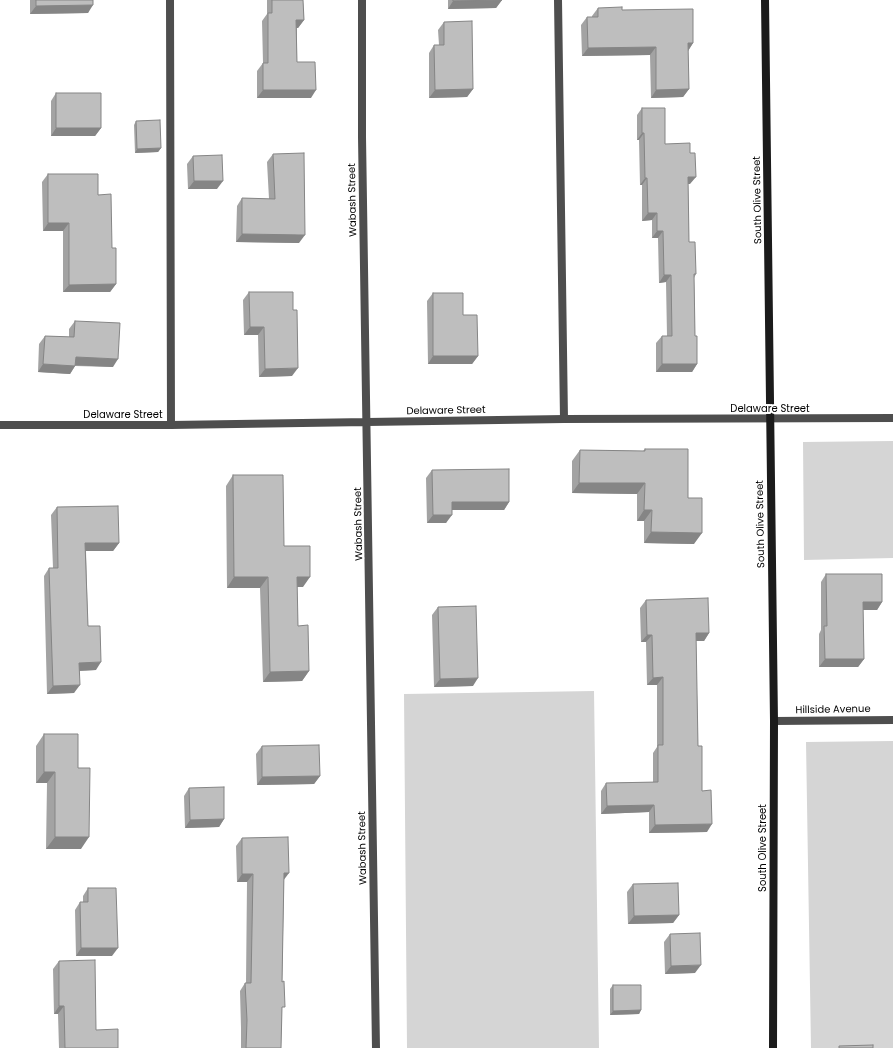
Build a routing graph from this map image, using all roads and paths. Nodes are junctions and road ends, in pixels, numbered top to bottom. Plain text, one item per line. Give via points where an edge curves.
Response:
1 (170, 0) edge
2 (362, 0) edge
3 (558, 0) edge
4 (765, 0) edge
5 (893, 418) edge
6 (564, 419) junction
7 (770, 419) junction
8 (367, 422) junction
9 (0, 425) edge
10 (170, 425) junction
11 (893, 720) edge
12 (774, 721) junction
13 (376, 1048) edge
14 (773, 1048) edge

1 - 10 street
2 - 8 street, Wabash Street
3 - 6 street
4 - 7 street, South Olive Street
5 - 7 street, Delaware Street
6 - 7 street, Delaware Street
6 - 8 street, Delaware Street
7 - 12 street, South Olive Street
8 - 10 street, Delaware Street
8 - 13 street, Wabash Street
9 - 10 street, Delaware Street
11 - 12 street, Hillside Avenue
12 - 14 street, South Olive Street

